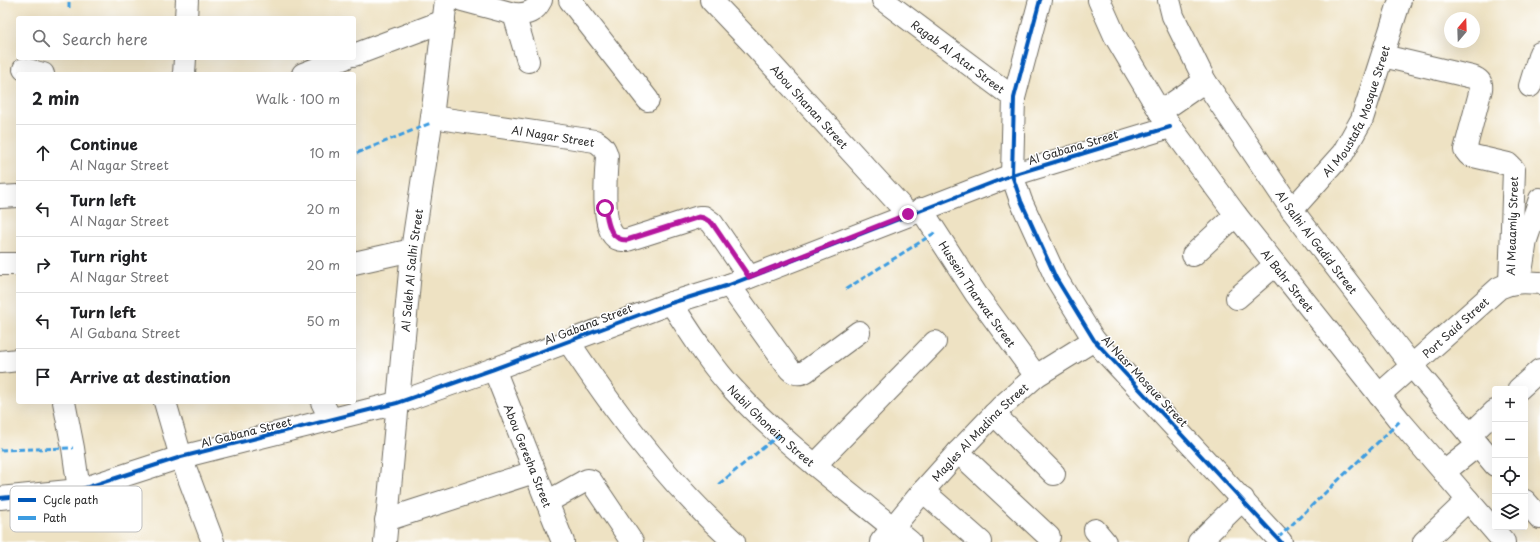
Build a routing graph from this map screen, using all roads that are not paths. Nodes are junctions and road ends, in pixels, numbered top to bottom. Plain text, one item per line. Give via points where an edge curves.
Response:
1 (187, 0) edge
2 (462, 0) edge
3 (541, 0) edge
4 (570, 0) edge
5 (711, 0) edge
6 (882, 0) edge
7 (1040, 0) edge
8 (1099, 0) edge
9 (1169, 0) edge
10 (1400, 0) edge
11 (444, 10) edge
12 (514, 14) junction
13 (186, 16) edge
14 (1540, 53) edge
15 (356, 54) edge
16 (1383, 56) junction
17 (185, 60) edge
18 (340, 60) edge
19 (528, 61) dead end
20 (184, 72) edge
21 (308, 72) edge
22 (1205, 81) junction
23 (1530, 86) dead end
24 (1014, 98) junction
25 (648, 100) dead end
26 (432, 117) junction
27 (1165, 119) junction
28 (1012, 175) junction
29 (16, 196) edge
30 (0, 197) edge
31 (1540, 199) edge
32 (1292, 210) junction
33 (914, 212) junction
34 (1236, 215) junction
35 (412, 250) junction
36 (1193, 255) dead end
37 (356, 263) edge
38 (0, 264) edge
39 (16, 264) edge
40 (1275, 265) junction
41 (749, 277) junction
42 (1524, 282) edge
43 (729, 285) junction
44 (1238, 298) dead end
45 (671, 303) junction
46 (859, 332) dead end
47 (1094, 340) junction
48 (568, 341) junction
49 (936, 342) dead end
50 (16, 360) edge
51 (0, 362) edge
52 (1412, 366) junction
53 (494, 370) junction
54 (1540, 370) edge
55 (1036, 376) junction
56 (1522, 386) edge
57 (1379, 395) junction
58 (397, 403) junction
59 (64, 404) edge
60 (166, 404) edge
61 (327, 411) edge
62 (994, 414) junction
63 (1492, 415) edge
64 (1474, 440) junction
65 (958, 452) junction
66 (181, 457) junction
67 (1492, 461) edge
68 (815, 465) junction
69 (534, 472) junction
70 (1444, 472) junction
71 (1054, 474) dead end
72 (78, 486) edge
73 (91, 486) edge
74 (923, 491) junction
75 (10, 497) edge
76 (0, 498) edge
77 (1243, 499) junction
78 (1468, 500) junction
79 (547, 502) junction
80 (1528, 504) edge
81 (1540, 518) edge
82 (386, 520) junction
83 (887, 535) edge
84 (1050, 537) dead end
85 (213, 542) edge
86 (385, 542) edge
87 (563, 542) edge
88 (632, 542) edge
89 (734, 542) edge
90 (910, 542) edge
91 (981, 542) edge
92 (1199, 542) edge
93 (1282, 542) edge
94 (1424, 542) edge
95 (1504, 542) edge

1 - 13 street
2 - 12 street
3 - 12 street via 538,7 531,12 523,15
4 - 25 street
5 - 33 street, Abou Shanan Street
6 - 24 street, Ragab Al Atar Street
7 - 24 street, Al Nasr Mosque Street
8 - 27 street, Al Bahr Street via 1115,36
9 - 22 street, Al Salhi Al Gadid Street via 1173,16
10 - 16 street, Al Moustafa Mosque Street
11 - 15 street
11 - 26 street, Al Saleh Al Salhi Street
12 - 19 street
14 - 23 street
16 - 32 street, Al Moustafa Mosque Street via 1362,119 1343,153
16 - 42 street, Al Meaamly Street via 1478,80 1481,89 1465,150 1469,155 1508,164 1514,170
17 - 20 street
18 - 21 street
22 - 27 street, Al Gabana Street
22 - 32 street, Al Salhi Al Gadid Street
24 - 28 street, Al Nasr Mosque Street
26 - 35 street, Al Saleh Al Salhi Street
26 - 41 street, Al Nagar Street via 595,140 606,149 605,208 612,233 616,237 627,240 699,217 704,218 712,223
27 - 28 street, Al Gabana Street
27 - 34 street, Al Bahr Street
28 - 33 street, Al Gabana Street
28 - 47 street, Al Nasr Mosque Street via 1056,278
29 - 30 street
31 - 42 street via 1526,240 1522,261
32 - 52 street, Al Salhi Al Gadid Street
33 - 41 street, Al Gabana Street
33 - 55 street, Hussein Tharwat Street
34 - 36 street
34 - 40 street, Al Bahr Street
35 - 37 street
35 - 58 street, Al Saleh Al Salhi Street
38 - 39 street
40 - 44 street
40 - 57 street, Al Bahr Street
41 - 43 street, Al Gabana Street
42 - 52 street, Port Said Street via 1499,288
43 - 45 street, Al Gabana Street
43 - 46 street via 791,371 796,373 802,373
45 - 48 street, Al Gabana Street
45 - 68 street, Nabil Ghoneim Street via 701,349 733,389
47 - 55 street, Magles Al Madina Street
47 - 77 street, Al Nasr Mosque Street
48 - 53 street, Al Gabana Street
48 - 89 street via 614,407 665,470
49 - 68 street
50 - 51 street
52 - 57 street, Port Said Street
52 - 64 street, Al Salhi Al Gadid Street
53 - 58 street, Al Gabana Street
53 - 69 street, Abou Geresha Street
54 - 56 street
55 - 62 street, Magles Al Madina Street
57 - 70 street, Al Bahr Street
58 - 61 street, Al Gabana Street
58 - 82 street, Al Saleh Al Salhi Street
59 - 72 street
60 - 66 street
61 - 66 street, Al Gabana Street
62 - 65 street, Magles Al Madina Street
62 - 71 street
63 - 64 street
64 - 67 street, Al Salhi Al Gadid Street
64 - 70 street
65 - 74 street, Magles Al Madina Street
65 - 84 street
66 - 73 street, Al Gabana Street
66 - 85 street
68 - 83 street, Nabil Ghoneim Street
69 - 79 street, Abou Geresha Street
69 - 82 street
70 - 78 street, Al Bahr Street
74 - 83 street, Magles Al Madina Street
74 - 91 street
75 - 76 street, Al Gabana Street
77 - 92 street
77 - 93 street, Al Nasr Mosque Street
78 - 94 street
78 - 95 street, Al Bahr Street
79 - 87 street, Abou Geresha Street
79 - 88 street via 583,482 591,481
80 - 81 street
82 - 86 street, Al Saleh Al Salhi Street
83 - 90 street, Nabil Ghoneim Street

